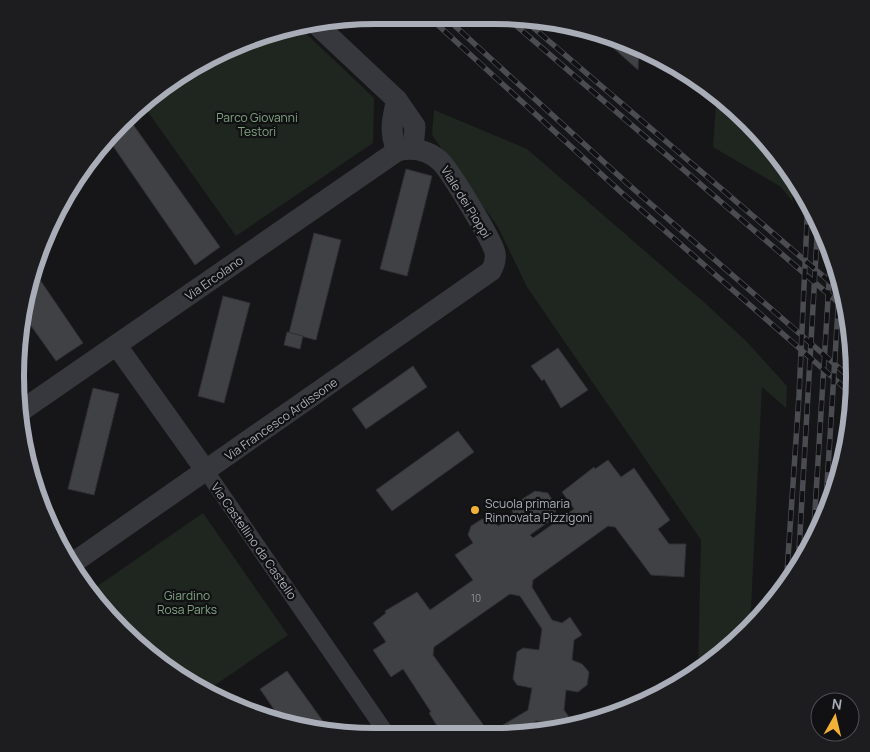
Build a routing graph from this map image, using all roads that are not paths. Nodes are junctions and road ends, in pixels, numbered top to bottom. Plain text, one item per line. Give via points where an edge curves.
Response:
1 (321, 29) edge
2 (405, 150) junction
3 (491, 271) joint
4 (117, 346) junction
5 (26, 409) edge
6 (206, 471) junction
7 (76, 561) edge
8 (383, 728) edge

1 - 2 street via 397,100 415,126
2 - 3 street, Viale dei Pioppi via 427,152 440,161 488,234 495,253
2 - 4 street, Via Ercolano
3 - 6 street, Via Francesco Ardissone
4 - 5 street, Via Ercolano
4 - 6 street, Via Castellino da Castello
6 - 7 street, Via Francesco Ardissone
6 - 8 street, Via Castellino da Castello

